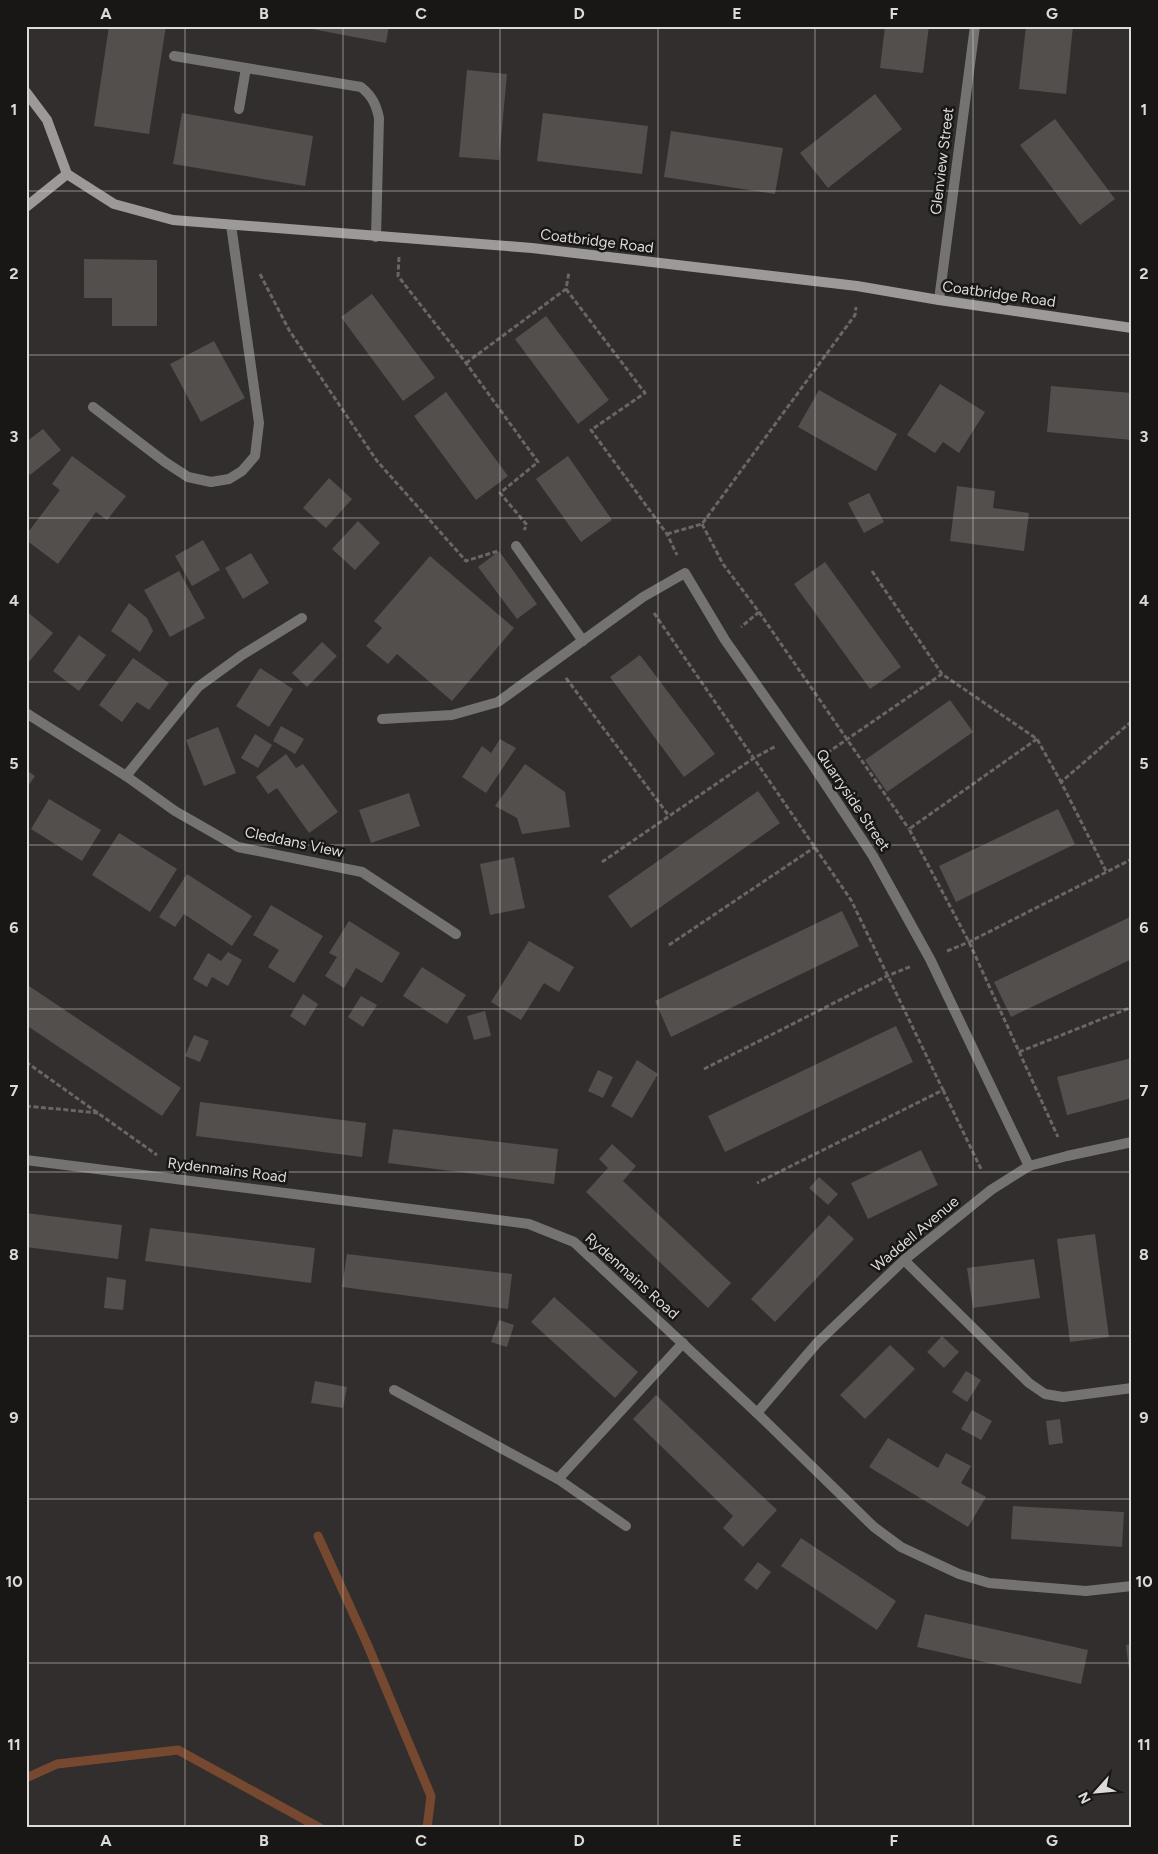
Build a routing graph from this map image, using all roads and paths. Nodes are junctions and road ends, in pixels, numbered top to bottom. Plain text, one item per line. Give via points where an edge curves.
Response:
1 (975, 26) edge
2 (174, 56) dead end
3 (246, 68) junction
4 (26, 92) edge
5 (239, 109) dead end
6 (67, 174) junction
7 (26, 207) edge
8 (230, 225) junction
9 (376, 237) junction
10 (398, 265) dead end
11 (257, 268) dead end
12 (567, 284) dead end
13 (857, 286) junction
14 (566, 289) junction
15 (939, 300) junction
16 (1132, 328) edge
17 (466, 363) junction
18 (93, 407) dead end
19 (702, 524) junction
20 (667, 534) junction
21 (516, 546) junction
22 (872, 571) dead end
23 (685, 572) junction
24 (643, 597) junction
25 (759, 612) junction
26 (302, 618) dead end
27 (725, 640) junction
28 (583, 641) junction
29 (555, 661) junction
30 (942, 674) junction
31 (26, 712) edge
32 (382, 720) dead end
33 (1132, 722) edge
34 (1037, 739) junction
35 (846, 740) junction
36 (771, 749) dead end
37 (754, 758) junction
38 (812, 764) junction
39 (126, 776) junction
40 (1061, 782) junction
41 (669, 816) junction
42 (909, 829) junction
43 (815, 847) junction
44 (602, 862) dead end
45 (1106, 872) dead end
46 (456, 934) dead end
47 (669, 945) dead end
48 (1132, 1007) edge
49 (1019, 1052) junction
50 (26, 1062) edge
51 (943, 1090) junction
52 (26, 1106) edge
53 (100, 1113) junction
54 (1132, 1142) edge
55 (1067, 1156) junction
56 (161, 1158) dead end
57 (26, 1160) edge
58 (1029, 1166) junction
59 (757, 1183) dead end
60 (991, 1190) junction
61 (904, 1260) junction
62 (683, 1343) junction
63 (1132, 1388) edge
64 (394, 1390) dead end
65 (757, 1413) junction
66 (558, 1479) junction
67 (626, 1526) dead end
68 (1132, 1586) edge

1 - 15 street, Glenview Street
2 - 3 street
3 - 5 street
3 - 9 street via 361,87 369,93 376,103 379,118
4 - 6 main road via 46,120
6 - 7 main road
6 - 8 main road, Coatbridge Road via 114,204 172,220
8 - 9 main road, Coatbridge Road
8 - 18 street via 259,423 255,456 229,480 211,482 188,476
9 - 13 main road, Coatbridge Road via 532,248
10 - 17 path via 398,276
11 - 21 path via 289,330 377,462 466,561
12 - 14 path
13 - 15 main road, Coatbridge Road
13 - 19 path via 855,315
14 - 17 path
14 - 20 path via 645,393 591,430
15 - 16 main road, Coatbridge Road
17 - 21 path via 538,462 500,493 527,525
19 - 20 path
19 - 25 path via 722,564
20 - 23 path
21 - 28 street
22 - 30 path
23 - 24 street
23 - 27 street, Quarryside Street
24 - 28 street
24 - 37 path
25 - 27 path
25 - 35 path
26 - 39 street via 242,654 198,686
27 - 38 street, Quarryside Street
28 - 29 street
29 - 32 street via 498,702 452,715
29 - 41 path
30 - 34 path
30 - 35 path
31 - 39 street, Cleddans View
33 - 40 path
34 - 40 path
34 - 42 path
35 - 38 path
35 - 42 path
36 - 37 path
37 - 41 path
37 - 43 path
38 - 58 street, Quarryside Street via 873,856 930,958
39 - 46 street, Cleddans View via 175,811 238,847 362,872
40 - 45 path
41 - 44 path
42 - 49 path via 969,942
43 - 47 path
43 - 51 path via 851,900
48 - 49 path
49 - 55 path
50 - 53 path
51 - 59 path
51 - 60 path
52 - 53 path
53 - 56 path
54 - 55 street, Waddell Avenue
55 - 58 street, Waddell Avenue
57 - 62 street, Rydenmains Road via 529,1224 574,1242
58 - 60 street, Waddell Avenue
60 - 61 street, Waddell Avenue
61 - 63 street via 1029,1383 1045,1394 1063,1397
61 - 65 street, Waddell Avenue via 817,1343
62 - 65 street, Rydenmains Road
62 - 66 street
64 - 66 street
65 - 68 street, Rydenmains Road via 874,1527 925,1559 989,1583 1086,1591
66 - 67 street

